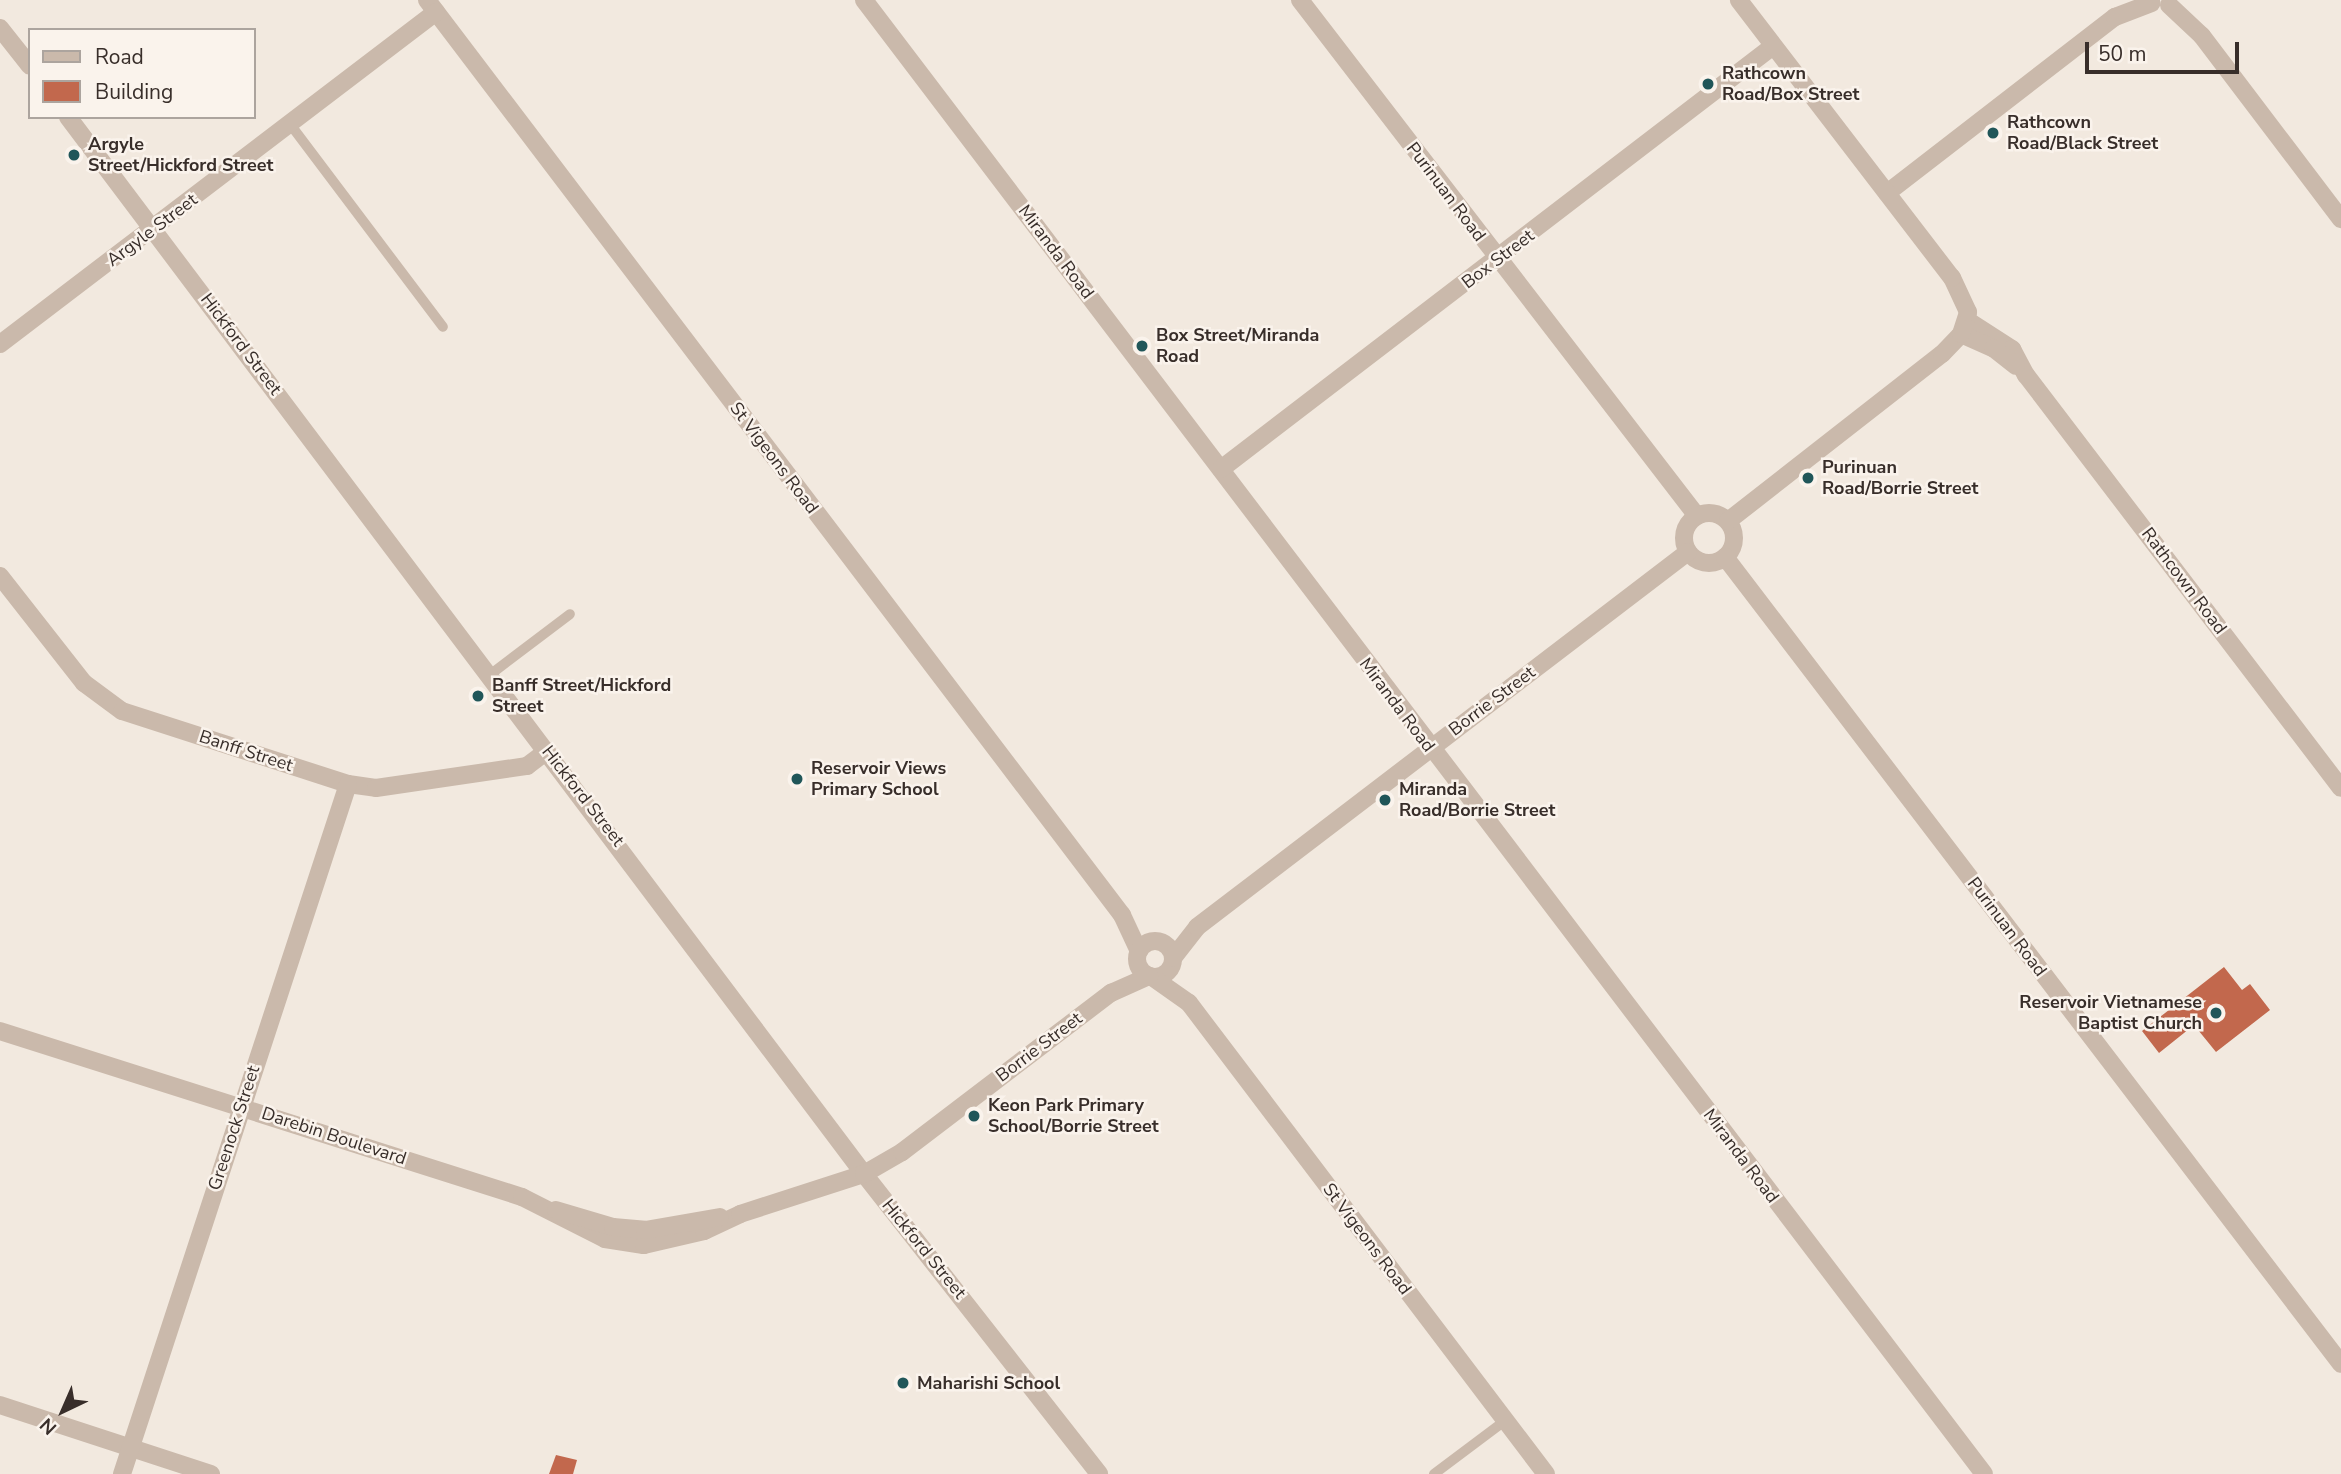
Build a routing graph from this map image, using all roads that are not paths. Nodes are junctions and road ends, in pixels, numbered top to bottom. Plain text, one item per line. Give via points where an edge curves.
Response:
1 (864, 0) edge
2 (1300, 0) edge
3 (1739, 0) edge
4 (2126, 0) edge
5 (2148, 2) edge
6 (2177, 2) edge
7 (431, 6) edge
8 (2115, 17) junction
9 (0, 27) edge
10 (1773, 46) junction
11 (28, 63) edge
12 (70, 119) edge
13 (290, 124) junction
14 (1887, 193) junction
15 (2341, 219) edge
16 (154, 230) junction
17 (1498, 260) junction
18 (443, 327) dead end
19 (1964, 327) junction
20 (0, 344) edge
21 (1221, 469) junction
22 (1697, 516) junction
23 (1728, 522) junction
24 (1688, 552) junction
25 (1725, 557) junction
26 (0, 576) edge
27 (570, 614) dead end
28 (491, 674) junction
29 (1430, 749) junction
30 (547, 751) junction
31 (348, 784) junction
32 (2341, 788) edge
33 (1122, 915) junction
34 (1197, 927) junction
35 (1157, 941) junction
36 (1138, 955) junction
37 (1173, 963) junction
38 (1151, 976) junction
39 (1111, 993) junction
40 (1189, 1003) junction
41 (0, 1031) edge
42 (240, 1105) junction
43 (864, 1174) junction
44 (2341, 1364) edge
45 (0, 1405) edge
46 (1506, 1420) junction
47 (131, 1449) junction
48 (122, 1474) edge
49 (211, 1474) edge
50 (1099, 1474) edge
51 (1434, 1474) edge
52 (1546, 1474) edge
53 (1984, 1474) edge

1 - 21 street, Miranda Road
2 - 17 street, Purinuan Road
3 - 10 street
4 - 8 street
5 - 6 street
5 - 8 street
6 - 15 street
7 - 13 street, Argyle Street
7 - 33 street, St Vigeons Road
8 - 14 street
9 - 11 street
10 - 14 street
10 - 17 street, Box Street
12 - 16 street, Hickford Street
13 - 16 street, Argyle Street
13 - 18 lane
14 - 19 street via 1962,293
16 - 20 street, Argyle Street
16 - 28 street, Hickford Street
17 - 21 street, Box Street
17 - 22 street, Purinuan Road
19 - 23 street via 1942,354
19 - 32 street, Rathcown Road via 2026,375
21 - 29 street, Miranda Road
22 - 23 street via 1713,513
22 - 24 street via 1686,527
23 - 25 street via 1733,543
24 - 25 street via 1704,562
24 - 29 street, Borrie Street
25 - 44 street, Purinuan Road
26 - 31 street, Banff Street via 84,683 122,710
27 - 28 lane
28 - 30 street, Hickford Street
29 - 34 street, Borrie Street
29 - 53 street, Miranda Road
30 - 31 street, Banff Street via 527,766 376,788
30 - 43 street, Hickford Street
31 - 42 street, Greenock Street
33 - 35 street, St Vigeons Road
33 - 36 street, St Vigeons Road
34 - 35 street, Borrie Street
34 - 37 street, Borrie Street
35 - 36 street, Borrie Street
35 - 37 street, St Vigeons Road
36 - 38 street, St Vigeons Road
36 - 39 street, Borrie Street
37 - 38 street, Borrie Street via 1163,975
37 - 40 street, St Vigeons Road
38 - 39 street, Borrie Street
38 - 40 street, St Vigeons Road
39 - 43 street, Borrie Street via 902,1152
40 - 46 street, St Vigeons Road
41 - 42 street, Darebin Boulevard
42 - 43 street, Darebin Boulevard via 546,1208 645,1230 740,1214
42 - 47 street, Greenock Street
43 - 50 street, Hickford Street
45 - 47 street
46 - 51 lane
46 - 52 street, St Vigeons Road
47 - 48 street, Greenock Street
47 - 49 street

